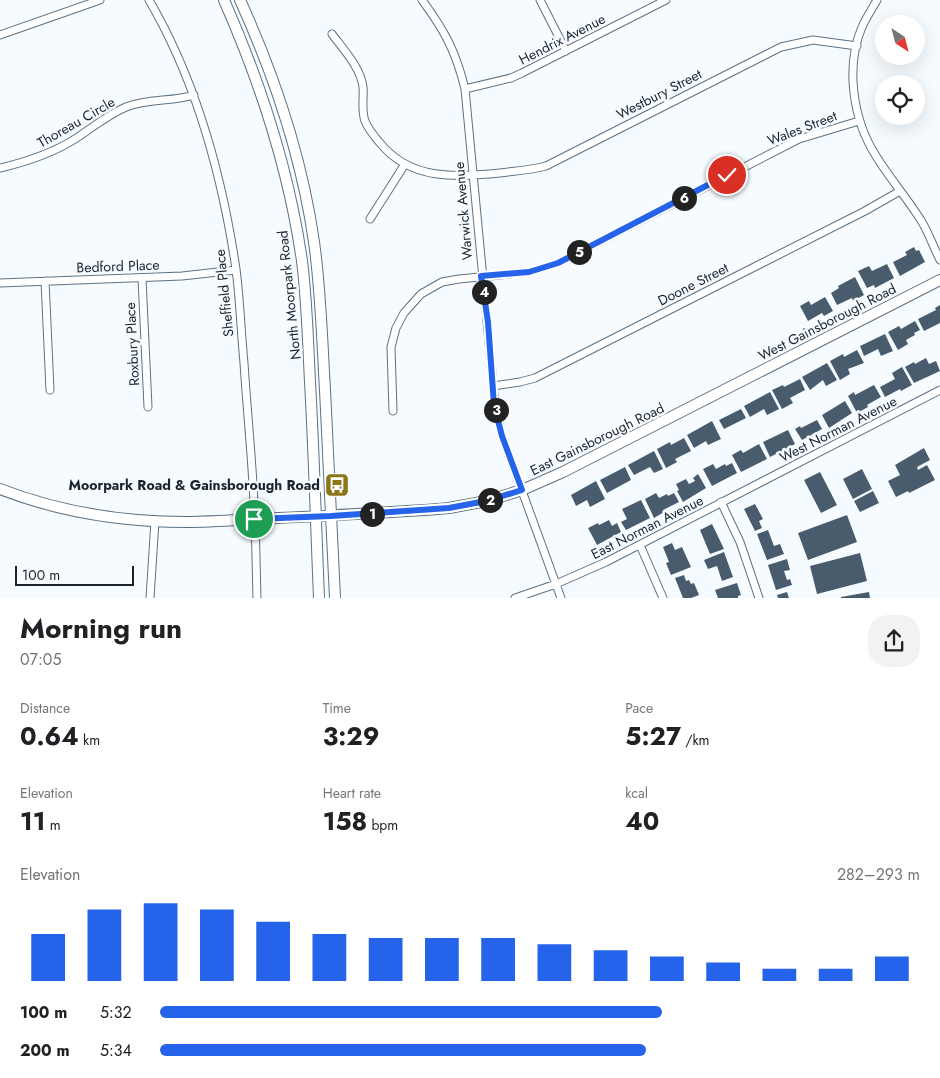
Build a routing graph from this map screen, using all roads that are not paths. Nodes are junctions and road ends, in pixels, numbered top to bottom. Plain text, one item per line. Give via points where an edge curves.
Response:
1 (100, 0) edge
2 (148, 0) edge
3 (224, 0) edge
4 (240, 0) edge
5 (422, 0) edge
6 (540, 0) edge
7 (666, 0) edge
8 (877, 0) edge
9 (652, 3) edge
10 (332, 34) dead end
11 (0, 35) edge
12 (856, 46) junction
13 (566, 51) junction
14 (465, 89) junction
15 (194, 95) junction
16 (859, 120) junction
17 (405, 164) junction
18 (0, 168) edge
19 (473, 175) junction
20 (900, 191) junction
21 (370, 219) dead end
22 (940, 260) edge
23 (236, 270) junction
24 (481, 276) junction
25 (142, 278) junction
26 (940, 280) edge
27 (45, 281) junction
28 (0, 283) edge
29 (493, 386) junction
30 (727, 389) joint
31 (50, 390) dead end
32 (940, 390) edge
33 (148, 408) dead end
34 (392, 411) dead end
35 (0, 489) edge
36 (747, 489) joint
37 (522, 490) junction
38 (721, 502) junction
39 (331, 516) junction
40 (316, 517) junction
41 (254, 519) junction
42 (155, 521) junction
43 (640, 545) junction
44 (556, 584) junction
45 (150, 598) edge
46 (257, 598) edge
47 (319, 598) edge
48 (334, 598) edge
49 (515, 598) edge
50 (561, 598) edge
51 (663, 598) edge
52 (759, 598) edge

1 - 11 street
2 - 15 street, Sheffield Place via 174,46
3 - 40 main road, North Moorpark Road via 272,125 296,230 307,308
4 - 39 main road, North Moorpark Road via 279,98 314,241 320,295
5 - 14 street, Warwick Avenue via 445,32
6 - 13 street
7 - 9 street, Hendrix Avenue
8 - 12 street
9 - 13 street, Hendrix Avenue
10 - 17 street, Westbury Street via 359,76 365,122 390,155
12 - 16 street via 853,73
12 - 19 street, Westbury Street via 812,40 781,47 546,166
13 - 14 street, Hendrix Avenue via 511,78
14 - 19 street, Warwick Avenue
15 - 18 street, Thoreau Circle via 128,106 57,150
15 - 23 street, Sheffield Place via 210,144
16 - 20 street via 875,156
16 - 24 street, Wales Street via 813,134 773,152 558,263 529,272
17 - 19 street, Westbury Street via 433,174
17 - 21 street
19 - 24 street, Warwick Avenue
20 - 22 street via 921,222
20 - 29 street, Doone Street via 535,378
23 - 25 street, Bedford Place
23 - 41 street, Sheffield Place
24 - 29 street, Warwick Avenue
24 - 34 street, Wales Street via 451,280 429,288 404,313 391,347
25 - 27 street, Bedford Place
25 - 33 street, Roxbury Place
26 - 30 main road, West Gainsborough Road
27 - 28 street, Bedford Place
27 - 31 street
29 - 37 street, Warwick Avenue via 502,436
30 - 37 main road, East Gainsborough Road via 595,458
32 - 36 street, West Norman Avenue
35 - 42 main road, East Gainsborough Road via 71,510
36 - 38 street, East Norman Avenue
37 - 39 main road, East Gainsborough Road via 449,508
37 - 44 street, Warwick Avenue
38 - 43 street, East Norman Avenue
38 - 52 street via 752,572
39 - 40 main road, East Gainsborough Road
39 - 48 main road, North Moorpark Road
40 - 41 main road, East Gainsborough Road
40 - 47 main road, North Moorpark Road
41 - 42 main road, East Gainsborough Road
41 - 46 street, Sheffield Place
42 - 45 street
43 - 44 street, East Norman Avenue
43 - 51 street
44 - 49 street, East Norman Avenue
44 - 50 street, Warwick Avenue

